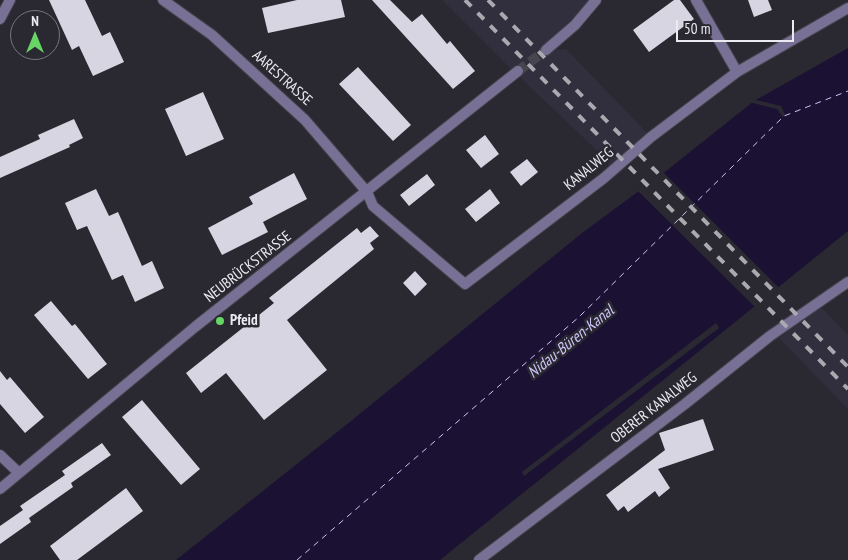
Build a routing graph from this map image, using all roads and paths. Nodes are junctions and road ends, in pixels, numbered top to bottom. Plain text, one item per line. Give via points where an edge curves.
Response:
1 (10, 0) edge
2 (163, 0) edge
3 (596, 0) edge
4 (696, 0) edge
5 (845, 0) edge
6 (848, 8) edge
7 (0, 19) edge
8 (546, 50) tunnel mouth
9 (518, 71) tunnel mouth
10 (737, 72) junction
11 (367, 192) junction
12 (848, 282) edge
13 (0, 455) edge
14 (19, 473) junction
15 (0, 490) edge
16 (479, 560) edge

1 - 7 street
2 - 11 street, AARESTRASSE via 212,35 305,120
3 - 8 street via 575,25
4 - 10 street
5 - 6 street
6 - 10 street, KANALWEG
9 - 11 street, NEUBRÜCKSTRASSE
10 - 11 street, KANALWEG via 465,284 373,206
11 - 14 street, NEUBRÜCKSTRASSE via 195,327
12 - 16 street, OBERER KANALWEG via 770,336
13 - 14 street
14 - 15 street, NEUBRÜCKSTRASSE

